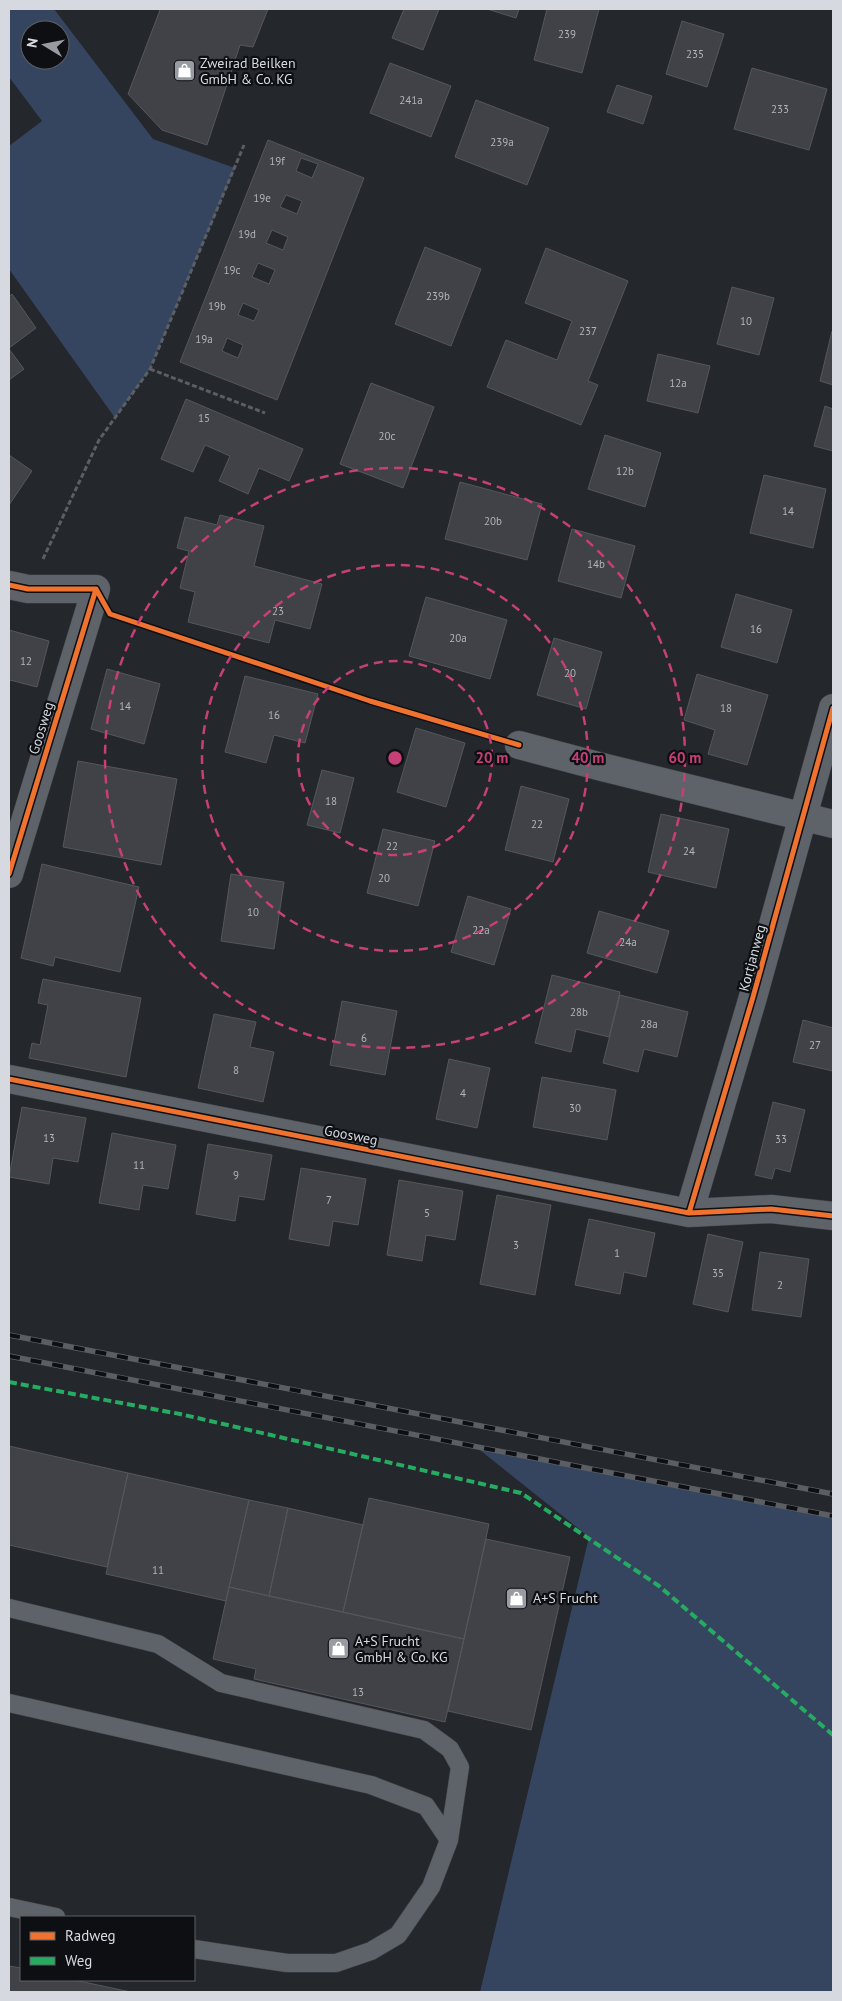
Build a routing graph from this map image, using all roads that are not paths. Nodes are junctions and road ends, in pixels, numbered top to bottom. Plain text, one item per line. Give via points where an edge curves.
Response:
1 (19, 587) edge
2 (833, 708) edge
3 (519, 745) dead end
4 (802, 815) junction
5 (833, 824) edge
6 (9, 874) edge
7 (9, 1079) edge
8 (689, 1213) junction
9 (833, 1216) edge
10 (9, 1608) edge
11 (9, 1703) edge
12 (450, 1840) junction
13 (9, 1907) edge
14 (51, 1916) edge
15 (195, 1948) edge

1 - 6 street, Goosweg via 96,589
2 - 4 street, Kortjanweg
3 - 4 street
4 - 5 street
4 - 8 street, Kortjanweg via 753,997
7 - 8 street, Goosweg
8 - 9 street, Goosweg via 771,1209
10 - 12 lane via 158,1644 221,1683 424,1730 450,1749 460,1767
11 - 12 lane via 371,1785 426,1806
12 - 15 lane via 431,1887 398,1935 370,1951 336,1963 287,1963
13 - 14 lane

